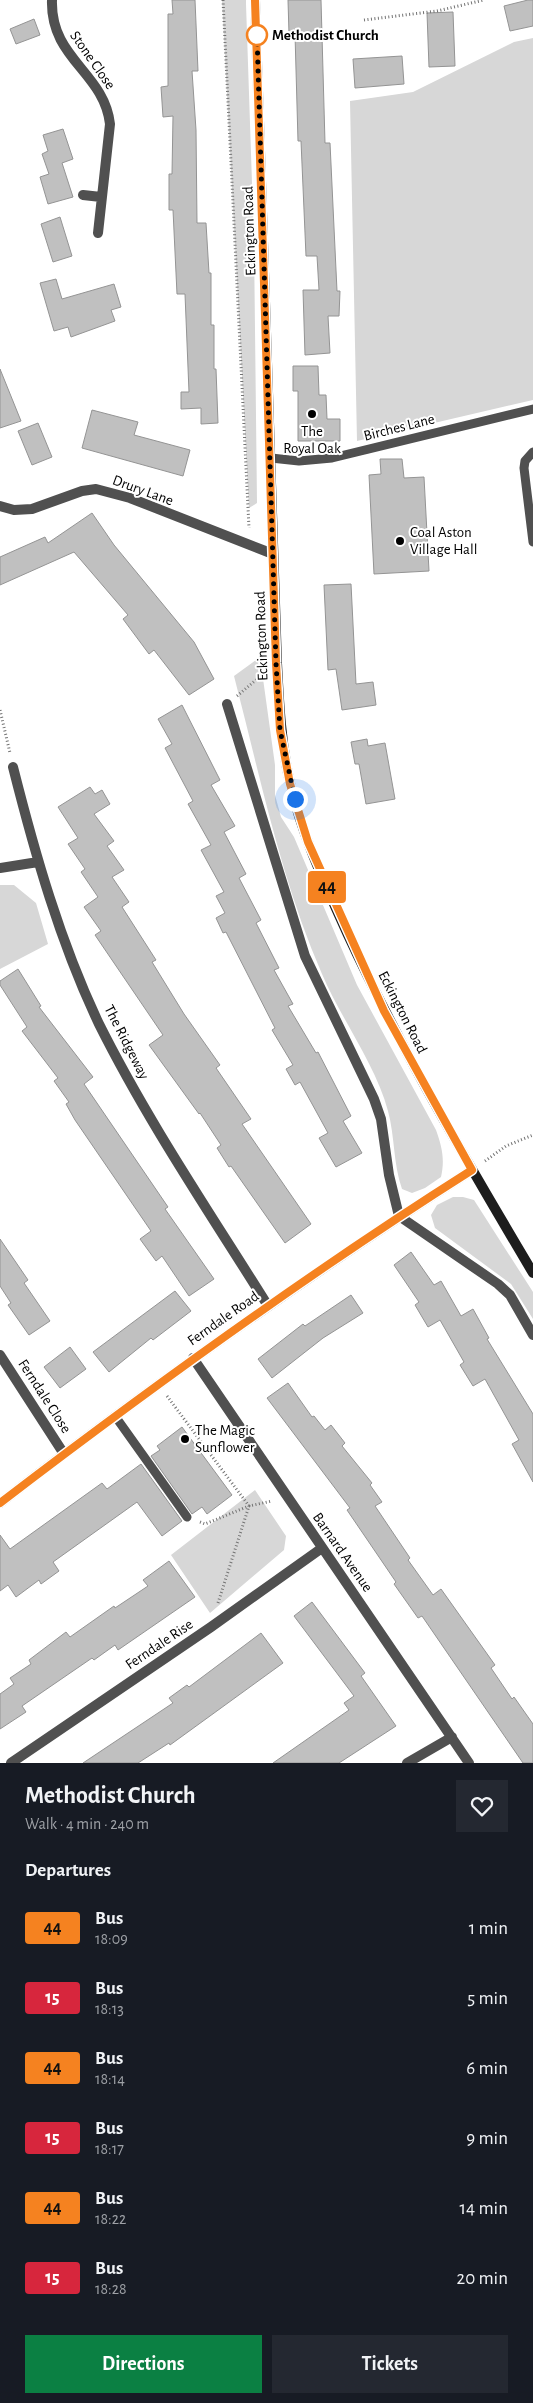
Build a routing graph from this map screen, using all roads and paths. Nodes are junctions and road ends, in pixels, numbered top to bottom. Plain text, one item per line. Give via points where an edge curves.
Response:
1 (52, 0) edge
2 (223, 0) edge
3 (255, 0) edge
4 (484, 0) edge
5 (364, 20) dead end
6 (83, 195) dead end
7 (101, 197) junction
8 (98, 233) dead end
9 (533, 409) edge
10 (533, 452) edge
11 (271, 458) junction
12 (531, 501) edge
13 (0, 506) edge
14 (533, 542) edge
15 (250, 546) junction
16 (273, 554) junction
17 (276, 663) junction
18 (227, 704) joint
19 (0, 710) edge
20 (13, 766) joint
21 (38, 862) junction
22 (0, 868) edge
23 (533, 1135) edge
24 (472, 1170) junction
25 (399, 1216) junction
26 (533, 1273) edge
27 (268, 1306) junction
28 (533, 1335) edge
29 (0, 1355) edge
30 (193, 1358) junction
31 (157, 1384) junction
32 (115, 1416) junction
33 (64, 1454) junction
34 (288, 1498) junction
35 (0, 1503) edge
36 (249, 1506) junction
37 (188, 1517) joint
38 (322, 1548) junction
39 (211, 1627) junction
40 (452, 1737) junction
41 (11, 1763) edge
42 (407, 1763) edge
43 (469, 1763) edge

1 - 7 street, Stone Close via 54,29 60,42 108,108 110,124
2 - 15 path
3 - 11 main road, Eckington Road
4 - 5 path via 437,11
6 - 7 street
7 - 8 street, Stone Close
9 - 11 lane, Birches Lane via 332,458 299,461
10 - 12 lane via 525,461 524,468
11 - 16 main road, Eckington Road
12 - 14 lane
13 - 15 street, Drury Lane via 14,510 32,509 96,489 130,498
15 - 16 street, Drury Lane
16 - 17 main road, Eckington Road
17 - 18 path
17 - 24 main road, Eckington Road via 280,730 290,784 308,842 384,1011
18 - 25 street via 305,956 381,1119
19 - 20 path
20 - 21 street, The Ridgeway
21 - 22 street
21 - 27 street, The Ridgeway via 79,976 114,1052 157,1130
23 - 24 path via 506,1146
24 - 25 street, Ferndale Road
24 - 26 main road, Eckington Road
25 - 27 street, Ferndale Road
25 - 28 street via 498,1284 510,1295
27 - 30 street, Ferndale Road
29 - 33 street, Ferndale Close
30 - 31 street, Ferndale Road
30 - 34 street, Barnard Avenue
31 - 32 street, Ferndale Road
31 - 36 path
32 - 33 street, Ferndale Road
32 - 37 lane
33 - 35 street, Ferndale Road
34 - 36 path
34 - 38 street, Barnard Avenue
36 - 37 path via 205,1524
36 - 39 path
38 - 39 street, Ferndale Rise
38 - 40 street, Barnard Avenue
39 - 41 street, Ferndale Rise
40 - 42 street
40 - 43 street, Barnard Avenue

